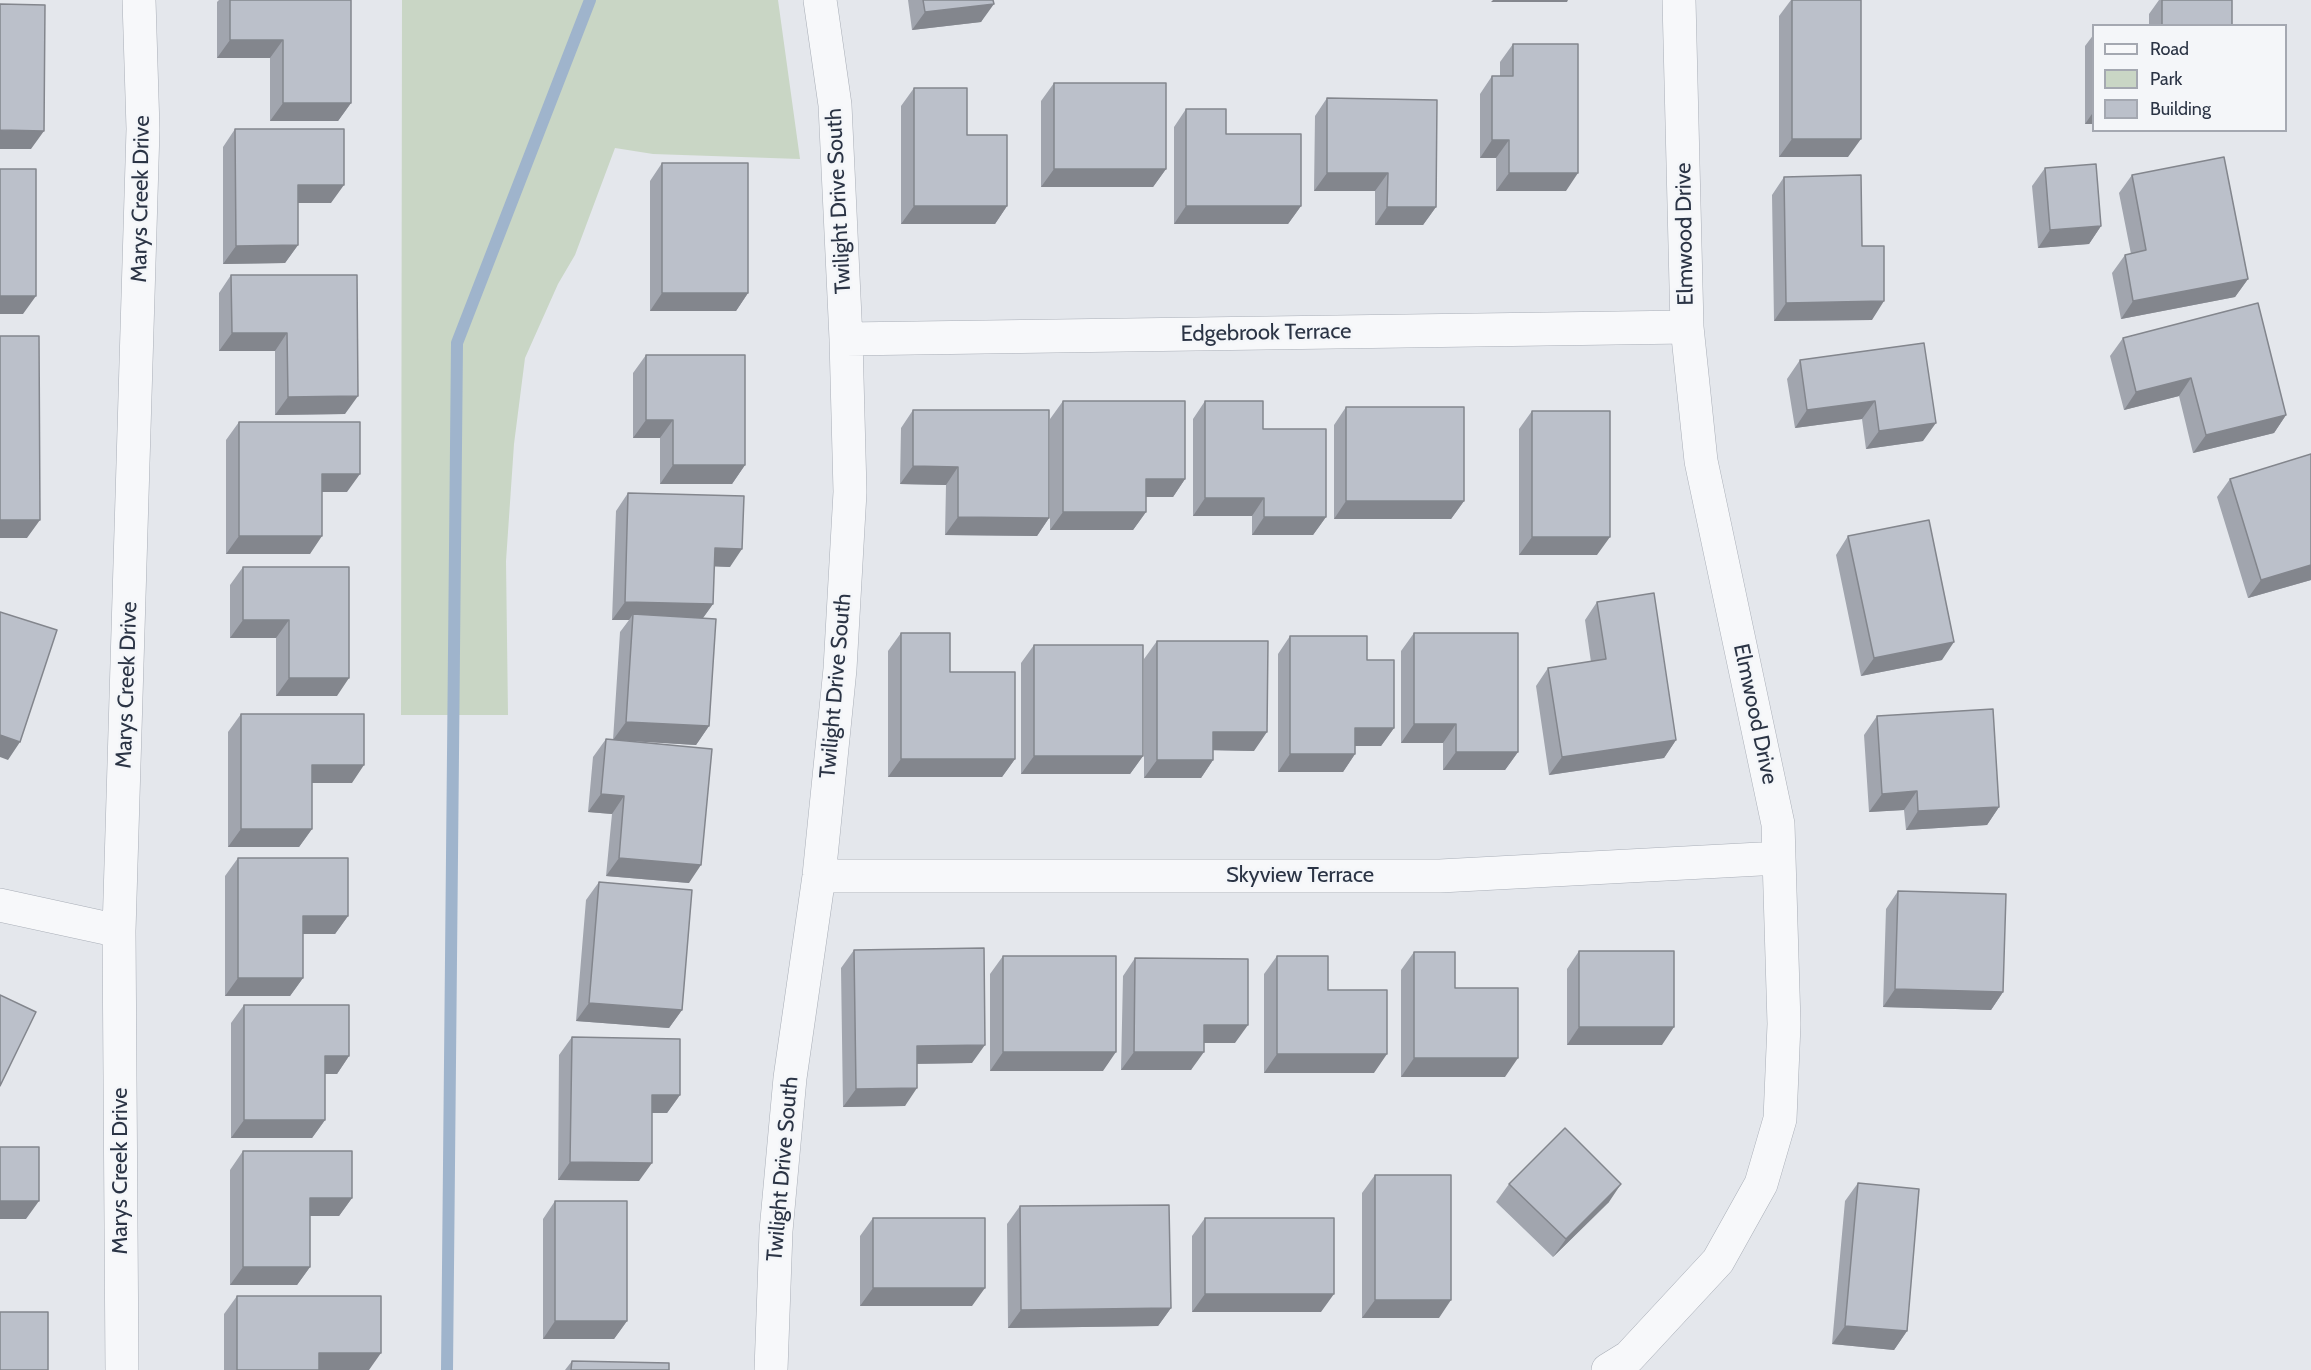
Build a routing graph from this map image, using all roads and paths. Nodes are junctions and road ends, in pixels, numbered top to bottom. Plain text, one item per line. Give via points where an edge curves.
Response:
1 (139, 0) edge
2 (820, 0) edge
3 (1679, 0) edge
4 (1687, 327) junction
5 (846, 339) junction
6 (1779, 858) junction
7 (819, 876) junction
8 (0, 905) edge
9 (119, 931) junction
10 (122, 1370) edge
11 (771, 1370) edge
12 (1608, 1370) edge

1 - 9 street, Marys Creek Drive via 143,129
2 - 5 street, Twilight Drive South via 835,105
3 - 4 street, Elmwood Drive
4 - 5 street, Edgebrook Terrace
4 - 6 street, Elmwood Drive via 1701,461 1778,824
5 - 7 street, Twilight Drive South via 850,492 840,669
6 - 7 street, Skyview Terrace via 1440,876
6 - 12 street, Elmwood Drive via 1784,1024 1780,1119 1761,1184 1718,1261 1629,1357
7 - 11 street, Twilight Drive South via 790,1078 776,1231
8 - 9 street
9 - 10 street, Marys Creek Drive

